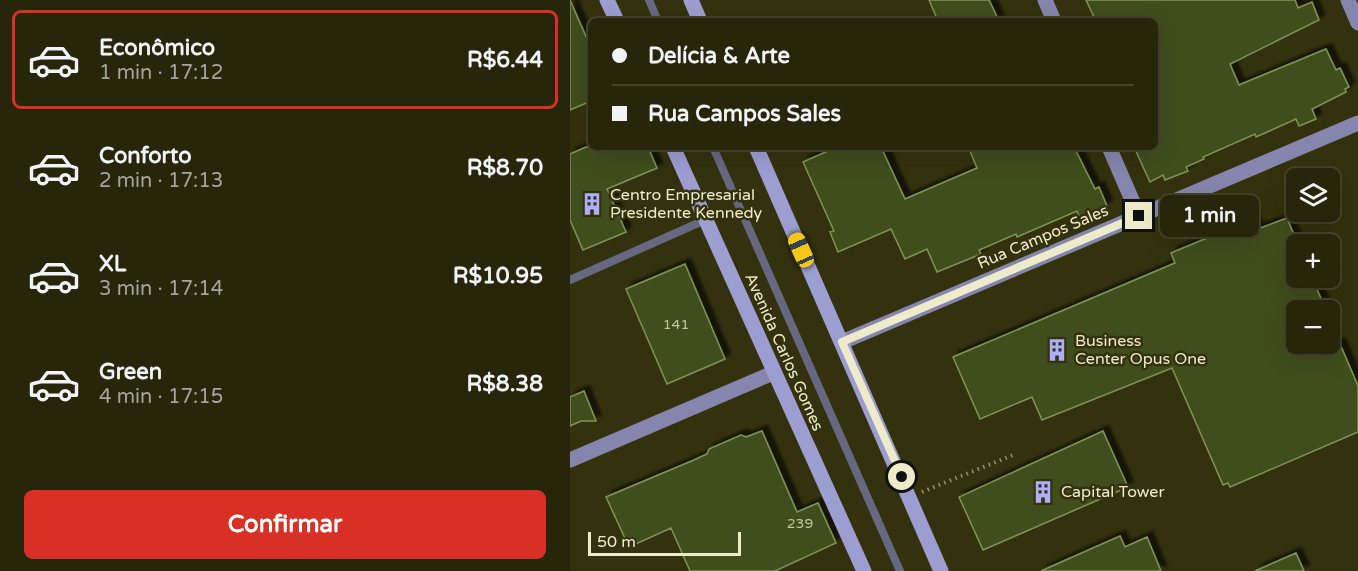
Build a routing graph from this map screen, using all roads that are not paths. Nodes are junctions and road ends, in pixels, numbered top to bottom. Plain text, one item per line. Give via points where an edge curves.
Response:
1 (607, 0) edge
2 (649, 0) edge
3 (691, 0) edge
4 (1045, 0) edge
5 (1348, 0) edge
6 (616, 18) edge
7 (657, 18) edge
8 (699, 18) edge
9 (1053, 18) edge
10 (1358, 23) edge
11 (1358, 123) edge
12 (674, 150) edge
13 (714, 150) edge
14 (757, 150) edge
15 (1110, 150) edge
16 (1139, 216) junction
17 (705, 220) junction
18 (570, 280) edge
19 (842, 342) junction
20 (773, 373) junction
21 (570, 460) edge
22 (864, 571) edge
23 (900, 571) edge
24 (941, 571) edge

1 - 6 main road
2 - 7 lane
3 - 8 main road
4 - 9 street
5 - 10 street
11 - 16 street, Rua Campos Sales
12 - 17 main road, Avenida Carlos Gomes
13 - 23 lane
14 - 19 main road
15 - 16 street
16 - 19 street, Rua Campos Sales
17 - 18 lane
17 - 20 main road, Avenida Carlos Gomes
19 - 24 main road
20 - 21 street
20 - 22 main road, Avenida Carlos Gomes

